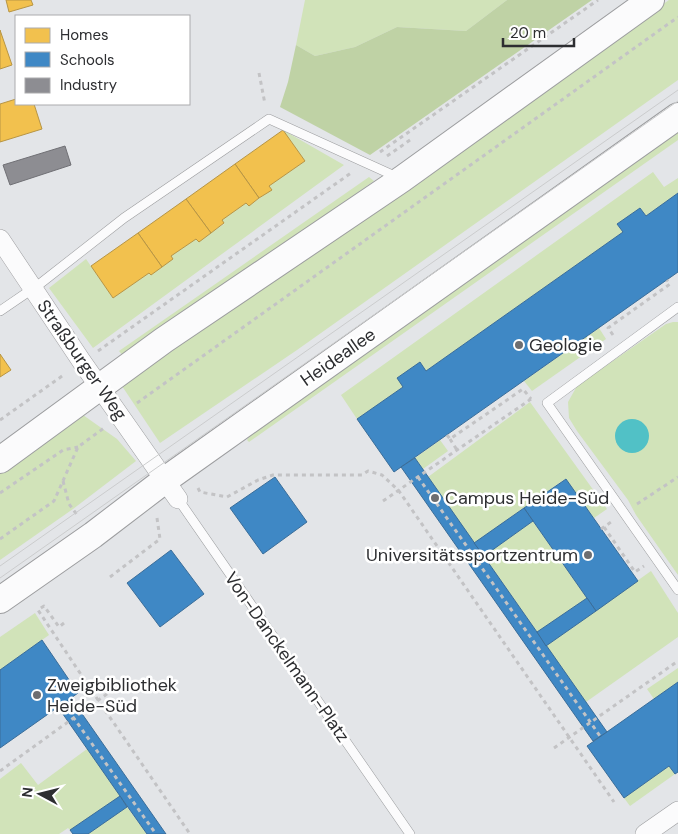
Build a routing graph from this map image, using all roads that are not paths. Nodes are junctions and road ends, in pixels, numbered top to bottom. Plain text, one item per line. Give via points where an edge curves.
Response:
1 (651, 0) edge
2 (678, 116) edge
3 (402, 179) junction
4 (0, 239) edge
5 (32, 289) junction
6 (678, 307) edge
7 (0, 312) edge
8 (100, 387) junction
9 (0, 460) edge
10 (171, 489) junction
11 (678, 590) edge
12 (0, 600) edge
13 (678, 811) edge
14 (410, 834) edge
15 (645, 834) edge

1 - 3 main road
2 - 10 main road, Heideallee
3 - 5 lane via 269,119 124,218
3 - 8 main road
4 - 5 street, Straßburger Weg
5 - 7 lane
5 - 8 street, Straßburger Weg
6 - 11 lane via 547,403
8 - 9 main road
8 - 10 street, Straßburger Weg
10 - 12 main road, Heideallee via 93,535
10 - 14 lane, Von-Danckelmann-Platz
13 - 15 street

